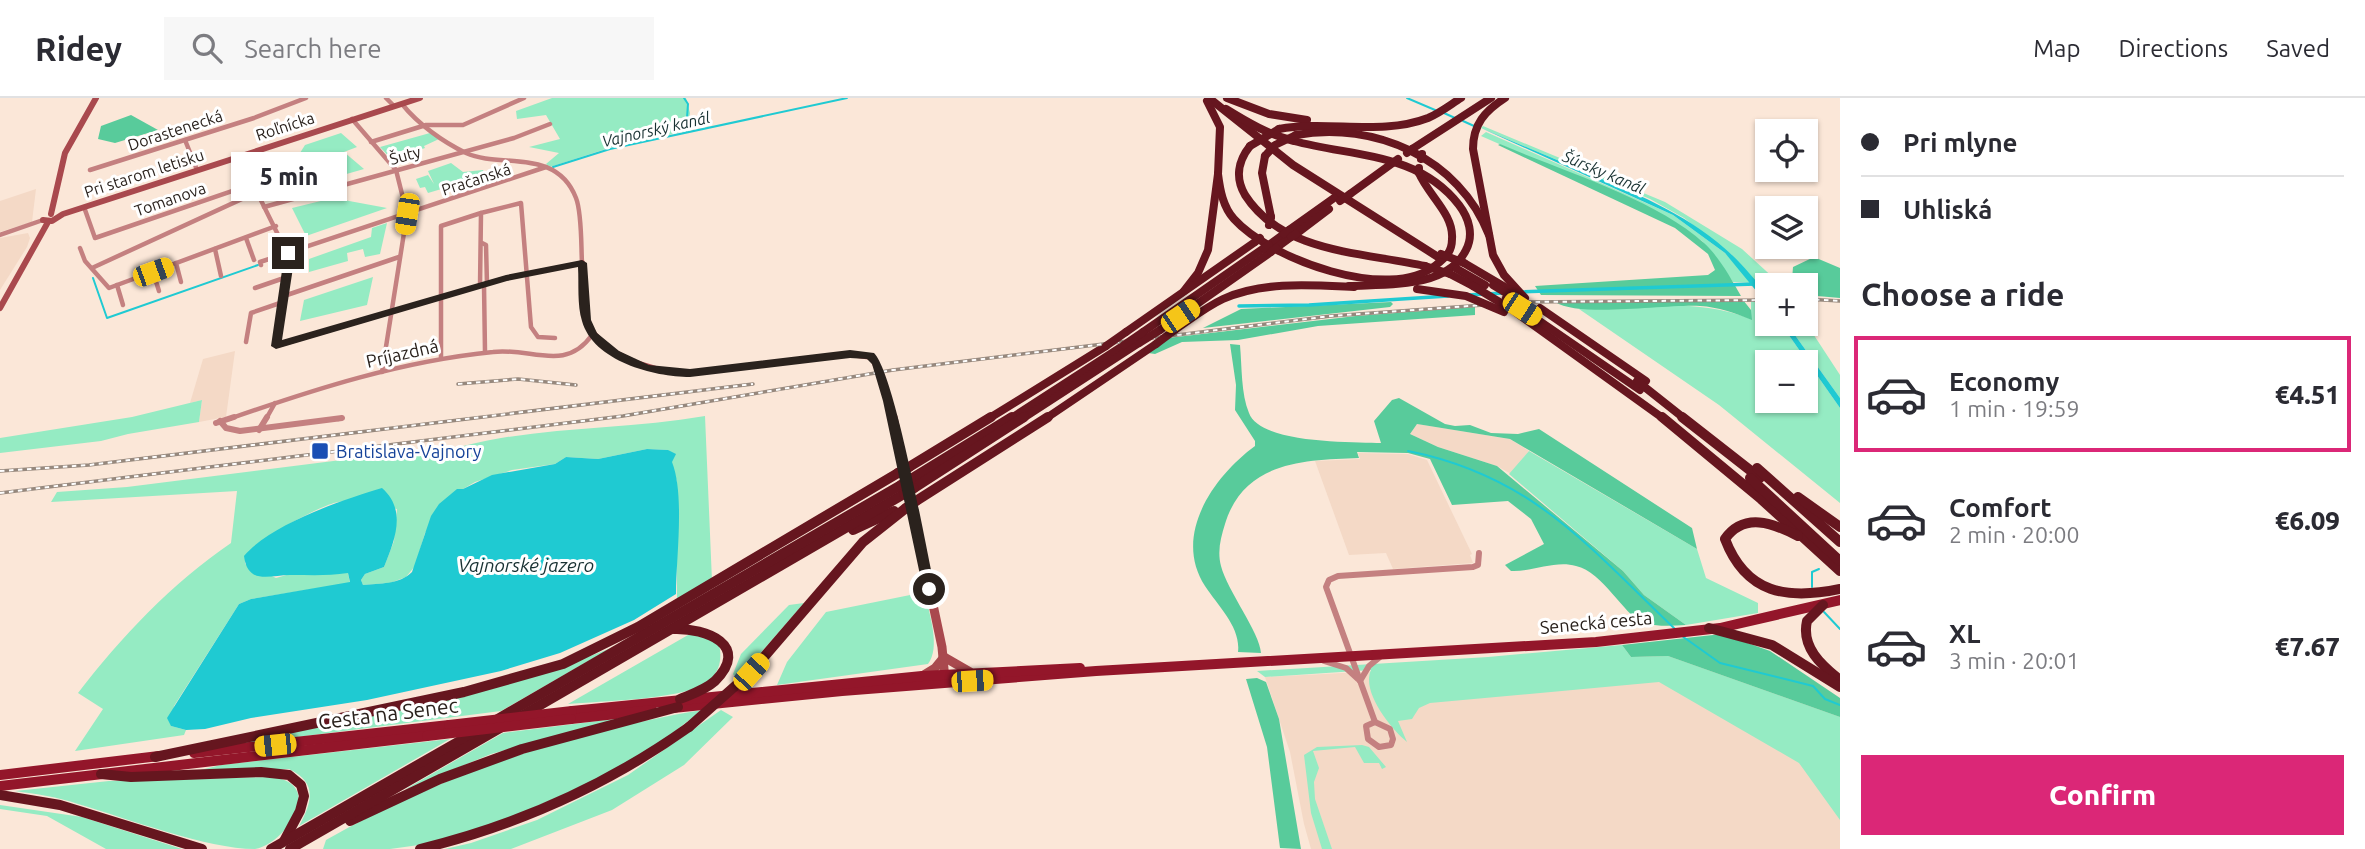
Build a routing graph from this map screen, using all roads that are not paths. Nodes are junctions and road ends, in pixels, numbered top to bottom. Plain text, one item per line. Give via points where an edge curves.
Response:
1 (96, 98) edge
2 (306, 98) edge
3 (386, 98) edge
4 (420, 98) edge
5 (524, 98) edge
6 (1207, 98) edge
7 (1215, 98) edge
8 (1227, 98) edge
9 (1461, 98) edge
10 (1480, 98) edge
11 (1491, 98) edge
12 (1505, 98) edge
13 (402, 104) junction
14 (394, 106) junction
15 (1226, 108) junction
16 (1466, 110) junction
17 (352, 119) junction
18 (550, 124) dead end
19 (1339, 124) junction
20 (424, 126) junction
21 (1442, 126) junction
22 (184, 140) junction
23 (371, 142) junction
24 (464, 151) junction
25 (239, 156) junction
26 (332, 157) dead end
27 (548, 168) junction
28 (90, 170) dead end
29 (197, 170) junction
30 (396, 170) junction
31 (1218, 174) junction
32 (253, 184) junction
33 (257, 192) junction
34 (521, 203) joint
35 (84, 207) junction
36 (264, 207) junction
37 (496, 208) joint
38 (406, 213) junction
39 (481, 213) junction
40 (55, 215) junction
41 (45, 221) junction
42 (276, 226) junction
43 (25, 227) junction
44 (43, 231) junction
45 (0, 235) edge
46 (1489, 235) junction
47 (246, 238) junction
48 (80, 248) dead end
49 (215, 248) junction
50 (1270, 248) junction
51 (288, 254) junction
52 (400, 257) junction
53 (1438, 257) junction
54 (254, 260) dead end
55 (177, 263) junction
56 (582, 263) junction
57 (92, 268) junction
58 (1457, 269) junction
59 (153, 272) junction
60 (527, 274) junction
61 (1227, 275) junction
62 (1240, 275) junction
63 (221, 276) dead end
64 (287, 277) junction
65 (181, 282) dead end
66 (117, 285) junction
67 (484, 285) junction
68 (1497, 285) junction
69 (1349, 286) junction
70 (255, 288) dead end
71 (159, 291) dead end
72 (1184, 291) junction
73 (441, 298) junction
74 (283, 299) junction
75 (123, 305) dead end
76 (0, 308) edge
77 (1160, 308) junction
78 (1531, 308) junction
79 (1508, 310) junction
80 (391, 313) junction
81 (1176, 329) junction
82 (592, 335) junction
83 (555, 338) dead end
84 (246, 342) dead end
85 (485, 352) junction
86 (441, 358) junction
87 (382, 372) junction
88 (275, 403) junction
89 (342, 418) dead end
90 (259, 430) junction
91 (1749, 462) junction
92 (908, 486) junction
93 (910, 505) junction
94 (1840, 527) edge
95 (1840, 542) edge
96 (1816, 548) junction
97 (1840, 552) edge
98 (802, 553) junction
99 (1479, 553) dead end
100 (1840, 561) edge
101 (734, 570) junction
102 (1840, 571) edge
103 (1840, 589) edge
104 (1840, 600) edge
105 (1823, 605) junction
106 (1709, 628) junction
107 (670, 630) junction
108 (643, 635) junction
109 (1385, 654) junction
110 (1352, 655) junction
111 (944, 657) junction
112 (1311, 658) junction
113 (1170, 666) junction
114 (970, 672) junction
115 (922, 676) junction
116 (945, 678) junction
117 (1840, 680) edge
118 (1360, 681) junction
119 (1840, 687) edge
120 (679, 703) junction
121 (571, 715) junction
122 (1375, 722) junction
123 (155, 757) junction
124 (101, 774) junction
125 (0, 775) edge
126 (0, 786) edge
127 (0, 795) edge
128 (288, 846) edge
129 (202, 849) edge
130 (271, 849) edge
131 (420, 849) edge

1 - 40 street via 65,153
2 - 22 street, Dorastenecká
3 - 14 street
4 - 13 street, Roľnícka
5 - 20 street via 463,125
6 - 31 highway via 1220,127
6 - 53 highway via 1293,166 1376,223
7 - 15 highway
8 - 19 highway via 1284,117
9 - 19 highway via 1426,119 1391,125
10 - 16 highway
11 - 16 highway
12 - 46 highway via 1482,116 1472,140
13 - 14 street, Roľnícka
13 - 20 street
14 - 17 street, Roľnícka
15 - 53 highway via 1316,176
15 - 69 highway via 1289,140 1406,164 1456,200 1471,232 1466,252 1454,266 1419,281
16 - 21 highway
17 - 23 street
17 - 25 street, Roľnícka
18 - 24 street, Šuty
19 - 58 highway, bridge via 1279,129 1250,146 1239,161 1240,186 1251,205 1297,238 1322,247
20 - 23 street
20 - 24 street
21 - 31 highway via 1421,157 1419,171 1454,237 1445,260 1430,270 1386,278 1327,271 1269,248 1229,212
21 - 50 highway, bridge
22 - 28 street, Dorastenecká
22 - 29 street
23 - 30 street
24 - 27 street via 476,157
24 - 30 street, Šuty
25 - 29 street, Pri starom letisku
25 - 32 street
26 - 32 street, Tomanova
27 - 38 street, Pračanská
27 - 56 street via 576,195
29 - 35 street, Pri starom letisku
30 - 36 street, Šuty
30 - 38 street
31 - 72 highway via 1208,250
32 - 33 street
32 - 35 street, Tomanova via 95,238
33 - 36 street
33 - 57 street
34 - 37 street
34 - 60 street
35 - 40 street, Pri starom letisku
36 - 42 street
37 - 39 street
38 - 51 street, Pračanská
38 - 52 street
39 - 67 street
39 - 73 street via 441,226
40 - 41 street, Pri starom letisku
41 - 43 street, Pri starom letisku
41 - 44 street
42 - 47 street
42 - 51 street
43 - 44 street
43 - 45 street, Pri starom letisku
44 - 76 street
46 - 68 highway
46 - 72 highway, bridge via 1461,186 1408,150 1355,134 1296,135 1265,156 1262,173 1270,221 1257,240
47 - 49 street
47 - 54 street
48 - 57 street
49 - 55 street
49 - 63 street
50 - 61 highway
50 - 62 highway
51 - 51 street, Pračanská via 260,262 261,265
51 - 64 street
52 - 74 street
52 - 80 street
53 - 58 highway
53 - 58 highway, bridge
55 - 59 street
55 - 65 street
56 - 60 street
56 - 82 street via 586,320
57 - 66 street via 109,288
58 - 68 highway
58 - 68 highway
58 - 79 highway, bridge
59 - 66 street
59 - 71 street
60 - 67 street
60 - 83 street via 534,333
61 - 77 highway
61 - 92 highway, bridge
62 - 81 highway
62 - 92 highway, bridge via 1160,330
64 - 70 street
64 - 74 street
66 - 75 street
67 - 73 street
67 - 85 street
68 - 78 highway, bridge
68 - 78 highway, bridge via 1525,298
69 - 79 highway, bridge via 1466,296
69 - 81 highway via 1255,289 1216,303
72 - 77 highway
73 - 80 street
73 - 86 street
74 - 80 street via 276,346
74 - 84 street via 251,313
77 - 101 highway, bridge via 1106,346
78 - 91 highway via 1639,376
78 - 97 highway via 1684,416
78 - 100 highway via 1718,451
79 - 96 highway via 1673,423
80 - 87 street
81 - 93 highway, bridge
82 - 85 street, Príjazdná via 582,349 566,355
82 - 111 street via 626,359 670,373 858,353 875,359
85 - 86 street, Príjazdná
86 - 87 street, Príjazdná
87 - 88 street, Príjazdná
88 - 90 street
88 - 90 street, Príjazdná via 218,422 232,430
89 - 90 street
91 - 94 highway
91 - 95 highway
92 - 98 highway
92 - 108 highway
93 - 98 highway
93 - 131 highway, bridge via 863,542 751,672 690,727 627,770 570,800 488,832
96 - 102 highway
96 - 103 highway via 1758,521 1742,522 1725,539 1737,566 1768,589 1804,596
98 - 107 highway
99 - 110 street via 1478,565 1473,567 1329,580 1326,587
101 - 108 highway
101 - 123 highway via 580,658 538,673
104 - 105 main road, Senecká cesta
105 - 106 main road, Senecká cesta
105 - 117 highway via 1808,620 1805,633 1810,648
106 - 109 main road, Senecká cesta via 1566,643
106 - 119 highway via 1772,645
107 - 120 highway via 708,631 717,635 725,649 719,676
107 - 128 highway
108 - 128 highway
109 - 110 main road, Senecká cesta
109 - 118 street via 1369,666
110 - 112 main road, Senecká cesta
110 - 118 street
111 - 114 street
111 - 115 street
111 - 116 street
112 - 113 main road, Senecká cesta
112 - 118 street via 1346,668
113 - 114 main road
113 - 116 main road
114 - 116 main road
115 - 116 main road
115 - 120 main road
116 - 120 main road
118 - 122 street
120 - 121 main road
120 - 128 highway via 488,761
121 - 123 main road, Cesta na Senec, bridge
121 - 124 main road, Cesta na Senec, bridge
122 - 122 street via 1366,726 1366,736 1378,747 1388,746 1392,734
123 - 125 main road, Cesta na Senec
124 - 126 main road, Cesta na Senec
124 - 128 highway via 289,775 301,785 304,796
127 - 129 highway via 60,805
128 - 130 highway

